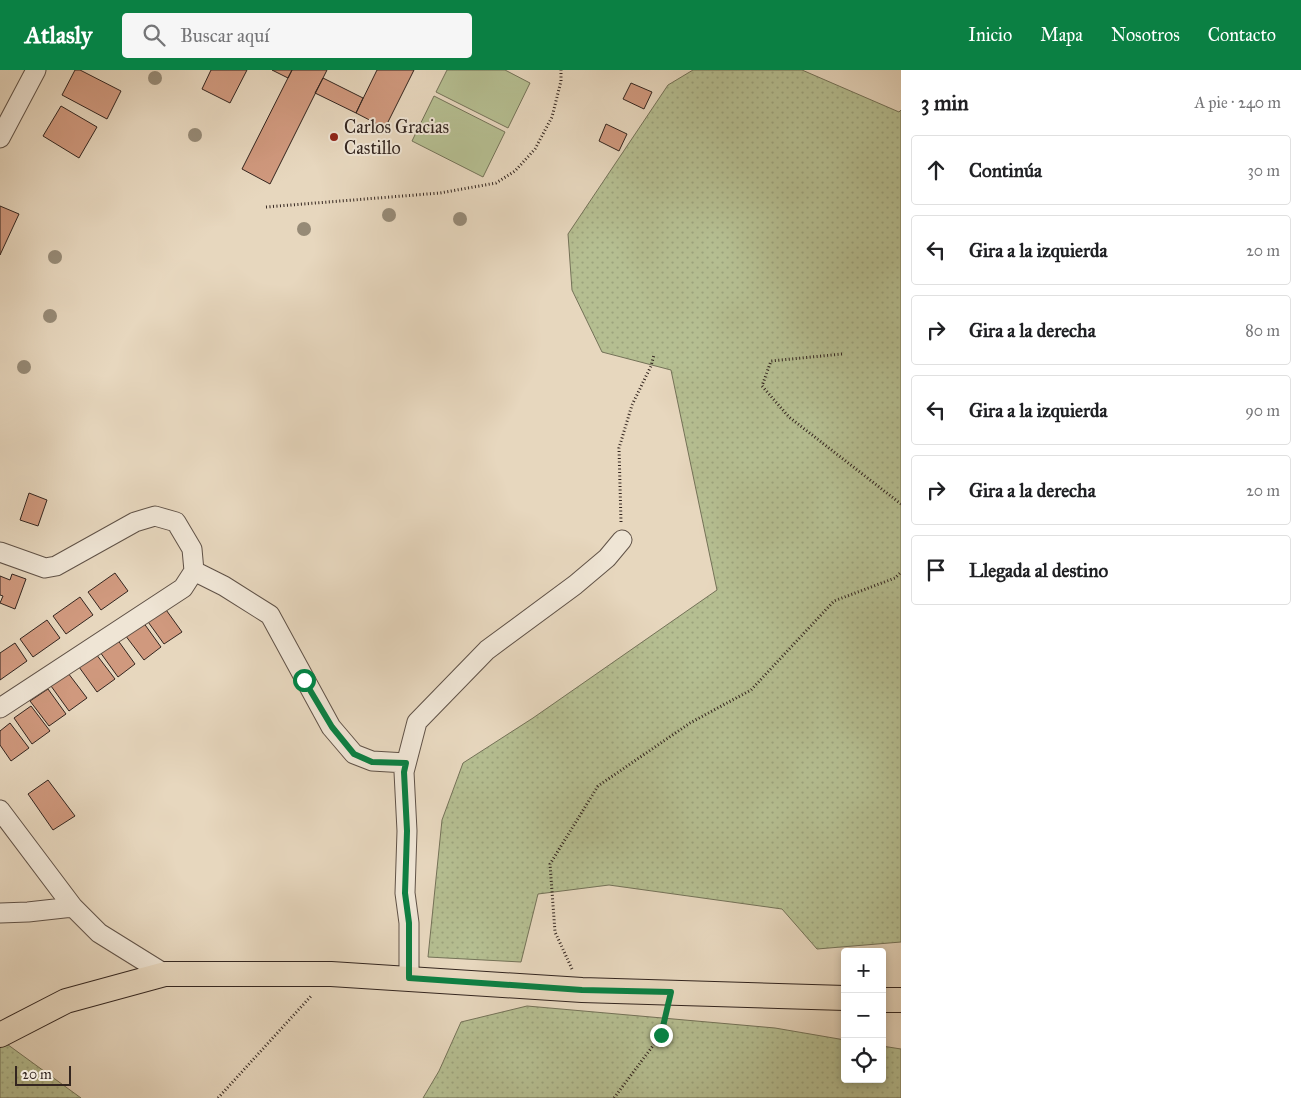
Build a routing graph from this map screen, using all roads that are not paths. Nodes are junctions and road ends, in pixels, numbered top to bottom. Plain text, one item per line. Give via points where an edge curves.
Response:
1 (36, 70) edge
2 (0, 138) edge
3 (622, 540) road end
4 (0, 552) edge
5 (194, 570) junction
6 (0, 708) edge
7 (406, 763) junction
8 (0, 810) edge
9 (73, 907) junction
10 (0, 914) edge
11 (165, 974) junction
12 (409, 978) junction
13 (841, 998) edge
14 (886, 1000) edge
15 (901, 1000) edge
16 (0, 1035) edge

1 - 2 street
3 - 7 street via 607,558 575,585 487,650 417,722
4 - 5 street via 45,568 56,566 135,522 155,516 176,522 192,549
5 - 6 street via 183,588
5 - 7 street via 270,615 332,727 354,754 372,762
7 - 12 street via 404,872 409,923
8 - 9 street
9 - 10 street
9 - 11 street via 99,933
11 - 12 main road via 331,974
11 - 16 main road via 66,1001
12 - 13 main road via 582,990
14 - 15 main road

